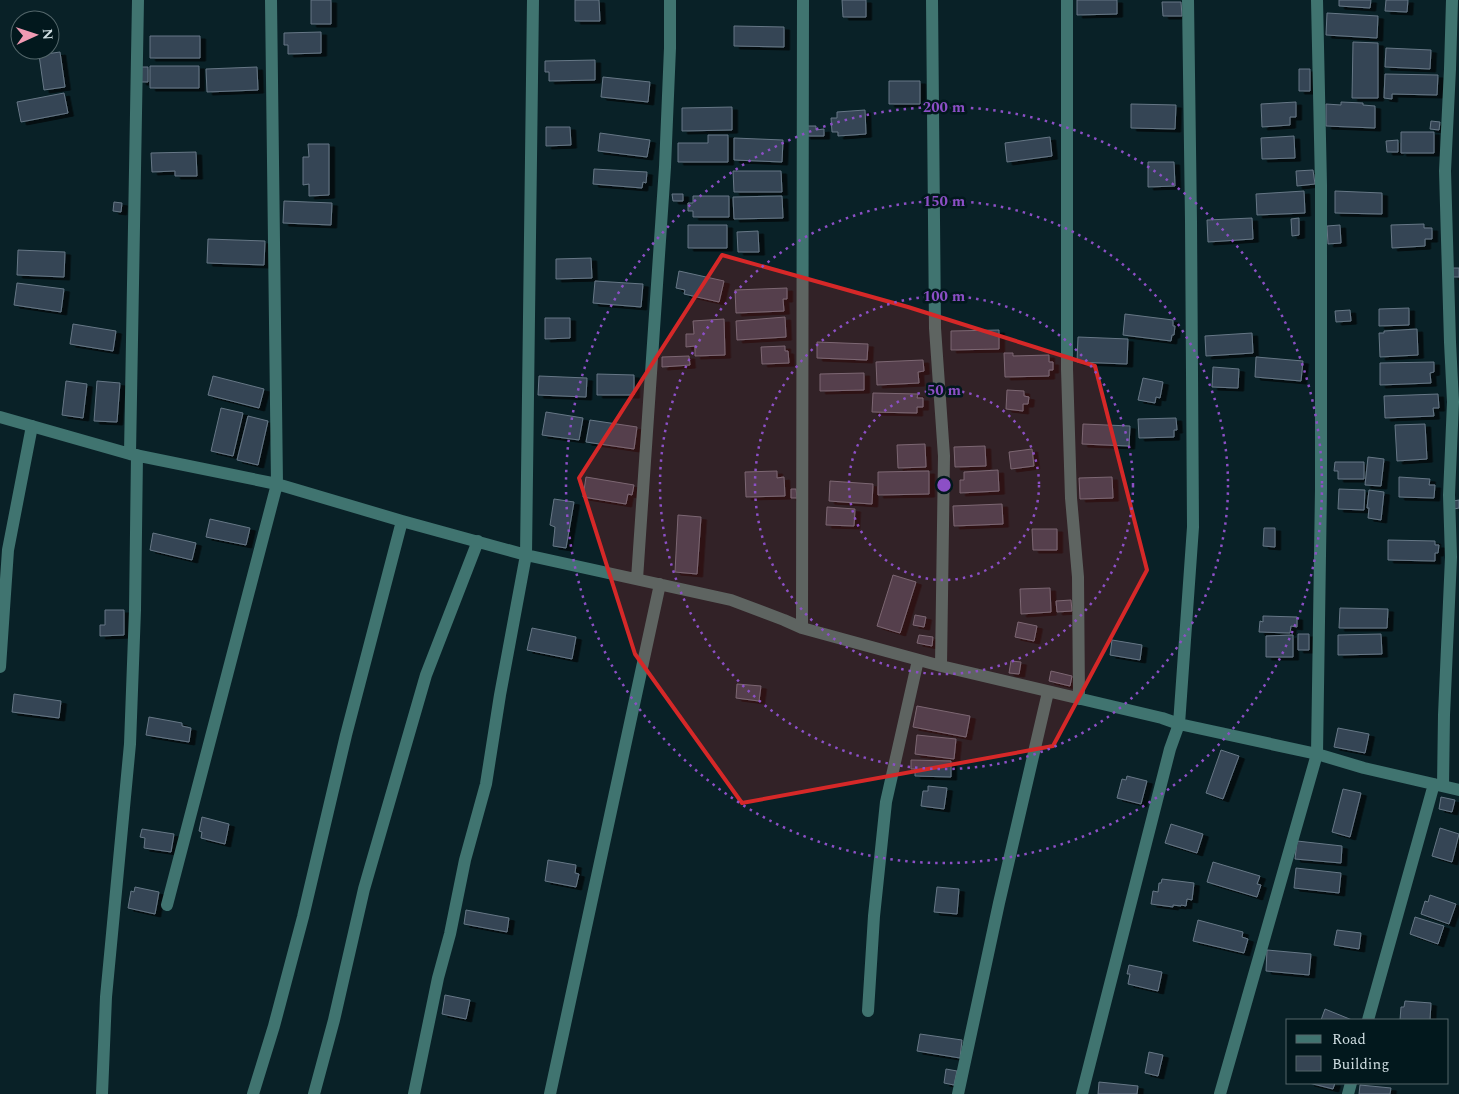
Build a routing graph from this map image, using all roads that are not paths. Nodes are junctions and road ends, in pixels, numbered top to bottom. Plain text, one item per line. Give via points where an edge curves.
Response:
1 (138, 0) edge
2 (271, 0) edge
3 (533, 0) edge
4 (670, 0) edge
5 (803, 0) edge
6 (932, 0) edge
7 (1067, 0) edge
8 (1188, 0) edge
9 (1317, 0) edge
10 (1452, 0) edge
11 (0, 417) edge
12 (32, 426) junction
13 (134, 454) junction
14 (277, 484) junction
15 (402, 521) junction
16 (478, 541) junction
17 (526, 555) junction
18 (637, 579) junction
19 (660, 584) junction
20 (802, 628) junction
21 (918, 660) junction
22 (942, 666) junction
23 (0, 667) edge
24 (1048, 692) junction
25 (1079, 699) junction
26 (1179, 724) junction
27 (1317, 754) junction
28 (1439, 785) junction
29 (1459, 790) edge
30 (167, 905) dead end
31 (868, 1011) dead end
32 (1368, 1019) edge
33 (102, 1094) edge
34 (253, 1094) edge
35 (314, 1094) edge
36 (414, 1094) edge
37 (550, 1094) edge
38 (958, 1094) edge
39 (1082, 1094) edge
40 (1220, 1094) edge

1 - 13 street
2 - 14 street
3 - 17 street
4 - 18 street via 666,167
5 - 20 street
6 - 22 street via 935,328 944,456
7 - 25 street via 1068,368 1071,498 1078,576
8 - 26 street via 1193,527
9 - 27 street via 1320,185
10 - 28 street via 1445,171 1453,402 1449,495 1451,557
11 - 12 street
12 - 13 street
12 - 23 street via 8,550
13 - 14 street
13 - 33 street via 135,610 130,744 106,997
14 - 15 street
14 - 30 street
15 - 16 street
15 - 34 street via 303,917
16 - 17 street
16 - 35 street via 426,675 364,889
17 - 18 street
17 - 36 street via 486,784 465,860
18 - 19 street
19 - 20 street via 731,600
19 - 37 street
20 - 21 street
21 - 22 street
21 - 31 street via 886,802
22 - 24 street
24 - 25 street
24 - 38 street
25 - 26 street
26 - 27 street
26 - 39 street
27 - 28 street
27 - 40 street
28 - 29 street
28 - 32 street

